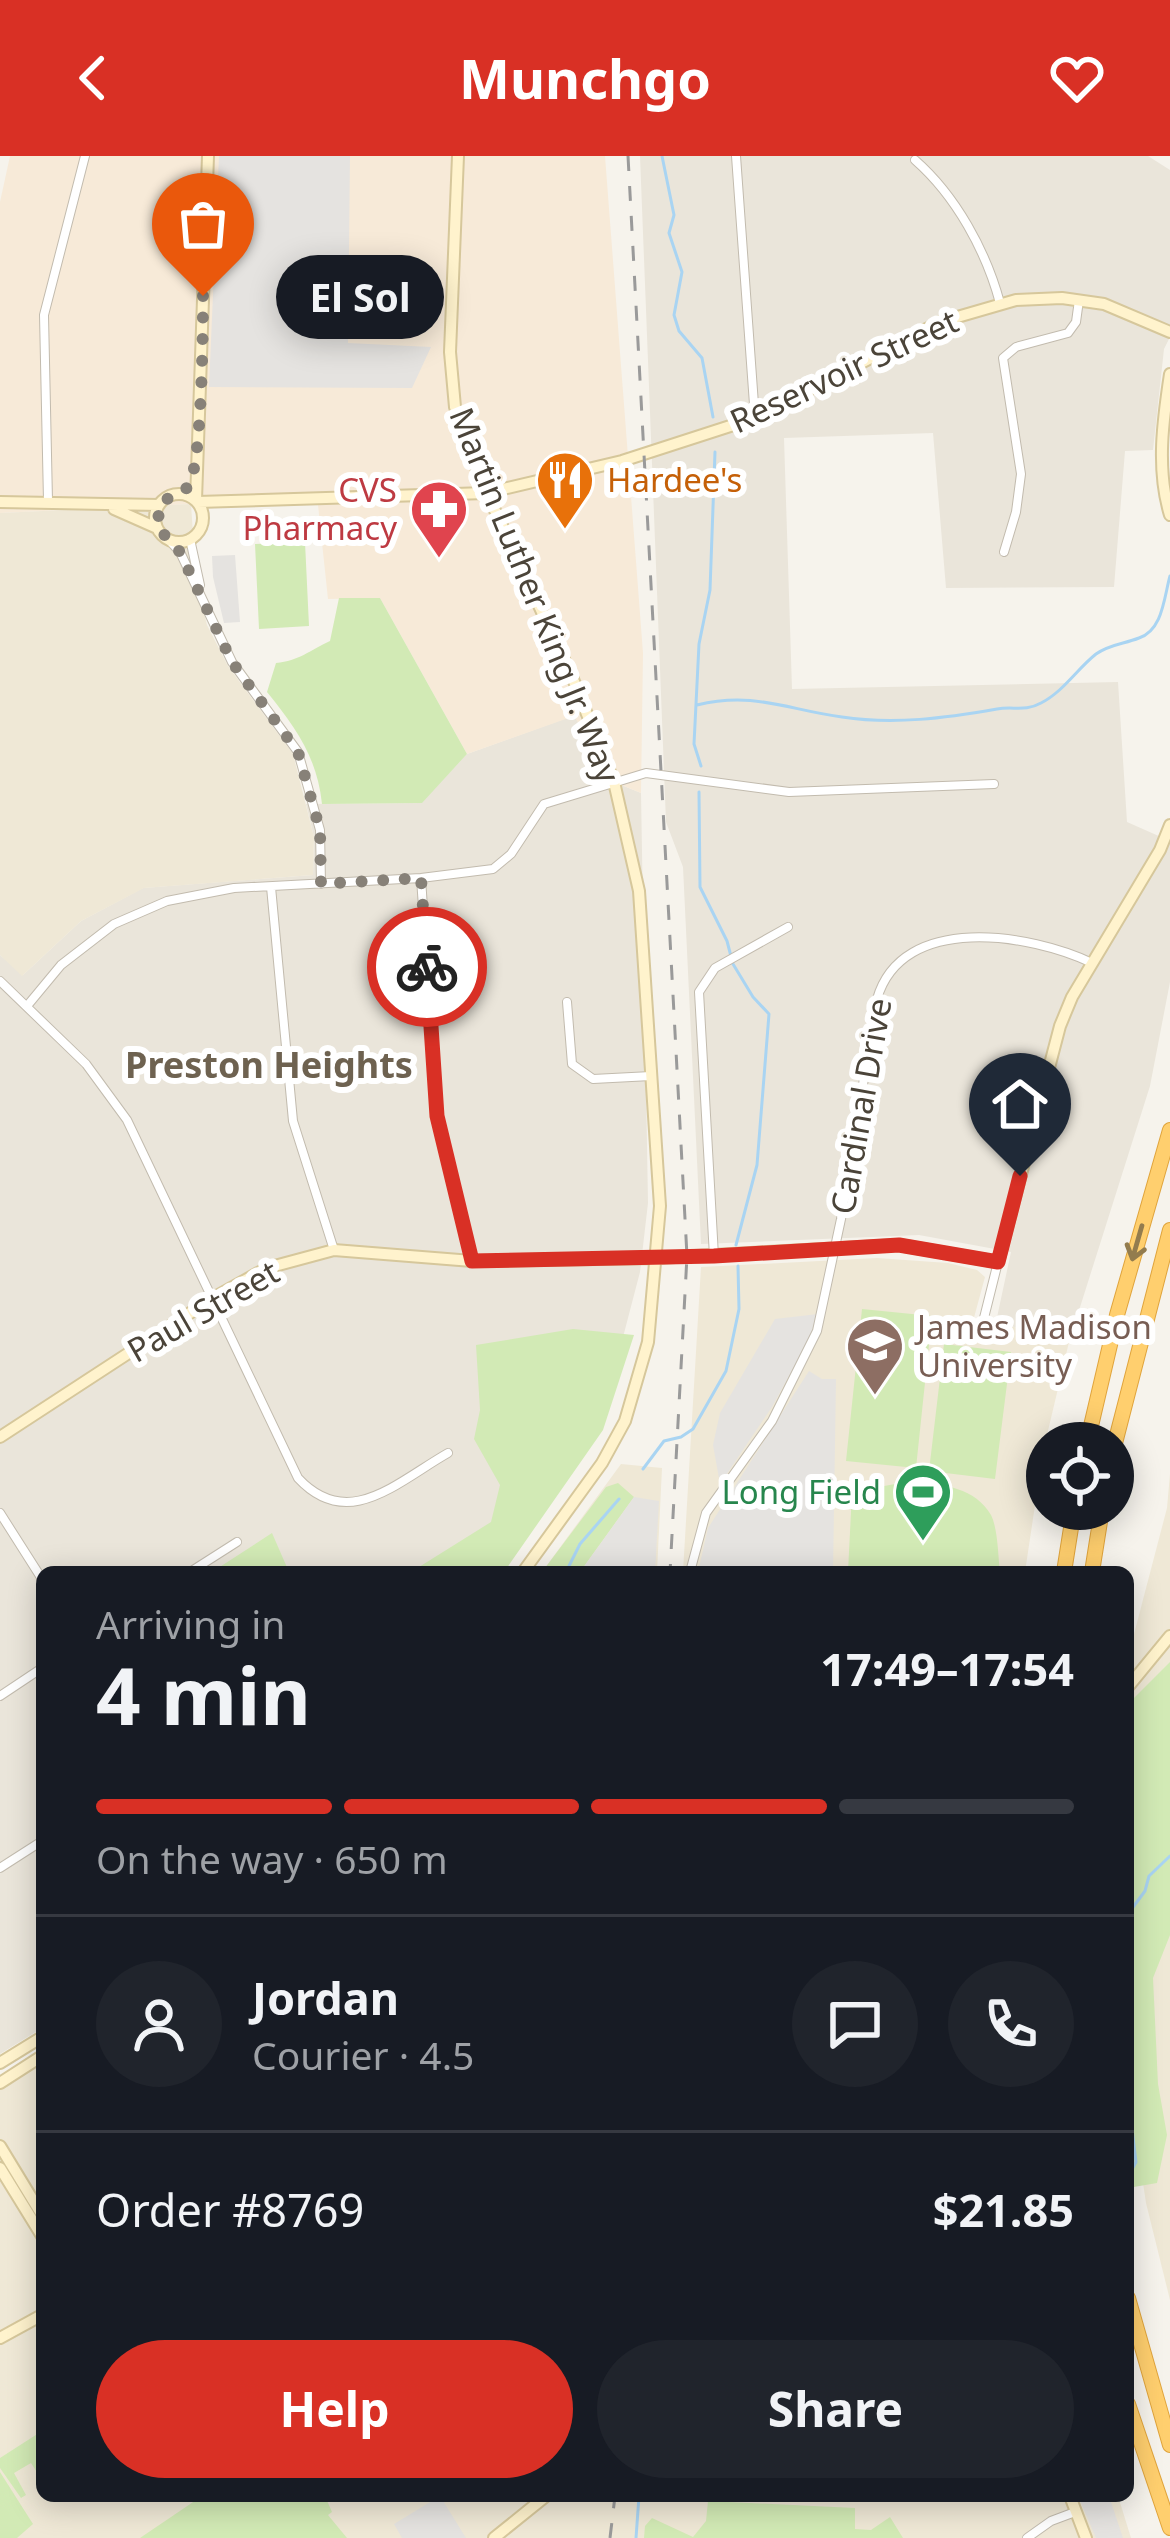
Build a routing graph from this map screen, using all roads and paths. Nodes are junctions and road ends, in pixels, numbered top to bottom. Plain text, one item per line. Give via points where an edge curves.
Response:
1 (85, 156) edge
2 (208, 156) edge
3 (458, 156) edge
4 (736, 156) edge
5 (915, 160) dead end
6 (1079, 300) junction
7 (1000, 302) junction
8 (1170, 332) edge
9 (1170, 374) edge
10 (755, 418) junction
11 (198, 436) junction
12 (486, 493) junction
13 (179, 494) junction
14 (48, 501) junction
15 (197, 501) junction
16 (0, 502) edge
17 (94, 502) junction
18 (231, 503) junction
19 (159, 505) junction
20 (1170, 515) edge
21 (203, 520) junction
22 (158, 528) junction
23 (168, 539) junction
24 (190, 539) junction
25 (1004, 552) dead end
26 (207, 610) junction
27 (614, 782) junction
28 (994, 784) dead end
29 (1170, 825) edge
30 (421, 878) junction
31 (321, 884) junction
32 (271, 887) junction
33 (788, 927) dead end
34 (1092, 963) junction
35 (0, 981) edge
36 (567, 1002) dead end
37 (27, 1006) junction
38 (651, 1076) junction
39 (1170, 1130) edge
40 (1170, 1230) edge
41 (835, 1248) junction
42 (334, 1250) junction
43 (714, 1256) junction
44 (657, 1258) junction
45 (472, 1261) junction
46 (998, 1262) junction
47 (213, 1298) junction
48 (984, 1318) dead end
49 (1092, 1422) edge
50 (1120, 1422) edge
51 (0, 1437) edge
52 (448, 1453) dead end
53 (0, 1513) edge
54 (1071, 1530) edge
55 (1099, 1530) edge
56 (237, 1542) dead end
57 (199, 1566) edge
58 (527, 1566) edge
59 (692, 1566) edge
60 (1065, 1566) edge
61 (1093, 1566) edge
62 (36, 1570) edge
63 (1170, 1636) edge
64 (36, 1672) edge
65 (1134, 1680) edge
66 (0, 1696) edge
67 (36, 1845) edge
68 (0, 1868) edge
69 (36, 2041) edge
70 (36, 2060) edge
71 (0, 2062) edge
72 (0, 2083) edge
73 (0, 2146) edge
74 (0, 2168) edge
75 (36, 2205) edge
76 (36, 2226) edge
77 (36, 2317) edge
78 (1134, 2319) edge
79 (0, 2338) edge
80 (1134, 2422) edge
81 (1170, 2445) edge
82 (539, 2502) edge
83 (1072, 2502) edge
84 (1076, 2512) junction
85 (1170, 2528) edge
86 (494, 2538) edge
87 (1027, 2538) edge
88 (1086, 2538) edge

1 - 14 street via 44,315
2 - 11 main road
3 - 12 main road, Martin Luther King Jr. Way via 451,379 461,433
4 - 10 street
5 - 7 street via 977,242
6 - 7 main road, Reservoir Street
6 - 8 main road, Reservoir Street
6 - 25 street via 1069,333 1003,358 1021,474
7 - 10 main road, Reservoir Street via 940,322
9 - 20 main road via 1162,453
10 - 12 main road, Reservoir Street
11 - 13 main road via 191,479
11 - 15 main road
12 - 18 main road, Reservoir Street
12 - 27 main road, Martin Luther King Jr. Way
13 - 15 main road
13 - 19 main road
14 - 16 main road
14 - 17 main road
15 - 18 main road, Reservoir Street
15 - 21 main road
17 - 19 main road
17 - 22 main road
18 - 21 main road, Reservoir Street
19 - 22 main road
21 - 24 main road
22 - 23 main road
23 - 24 main road
23 - 26 street
24 - 26 street
26 - 31 street via 232,662 298,752 320,830
27 - 28 street via 663,773 789,792
27 - 30 street via 544,804 494,869
27 - 38 main road, Martin Luther King Jr. Way via 639,891
29 - 34 main road
30 - 31 street
30 - 45 street via 437,1116
31 - 32 street
32 - 37 street via 167,901 114,925 61,965
32 - 42 street via 293,1121
33 - 43 street via 715,968 699,992
34 - 41 street, Cardinal Drive via 1042,945 981,939 920,948 892,968 877,998
34 - 46 main road via 1053,1047
35 - 37 street
36 - 38 street via 572,1064 593,1079
37 - 47 street via 86,1064 127,1120
38 - 44 main road, Martin Luther King Jr. Way
39 -> 49 highway
40 - 50 highway
41 - 43 main road, Paul Street
41 - 46 main road, Paul Street via 899,1245
41 - 59 street, Cardinal Drive via 820,1322 796,1378 706,1513
42 - 45 main road, Paul Street
42 - 47 main road, Paul Street via 267,1268
43 - 44 main road, Paul Street
44 - 45 main road, Paul Street
44 - 58 main road, Martin Luther King Jr. Way via 648,1342 625,1421
46 - 48 street
47 - 51 main road, Paul Street
47 - 52 street via 298,1478 314,1496 363,1502
53 - 62 street
54 - 60 highway
55 - 61 highway
56 - 57 street
63 - 65 main road
64 - 66 street
67 - 68 street
69 - 71 main road
70 - 72 main road
73 - 75 main road
74 - 76 main road
77 - 79 main road
78 - 81 highway
80 - 85 highway
82 - 86 main road
83 - 84 main road
84 - 87 street
84 - 88 main road

